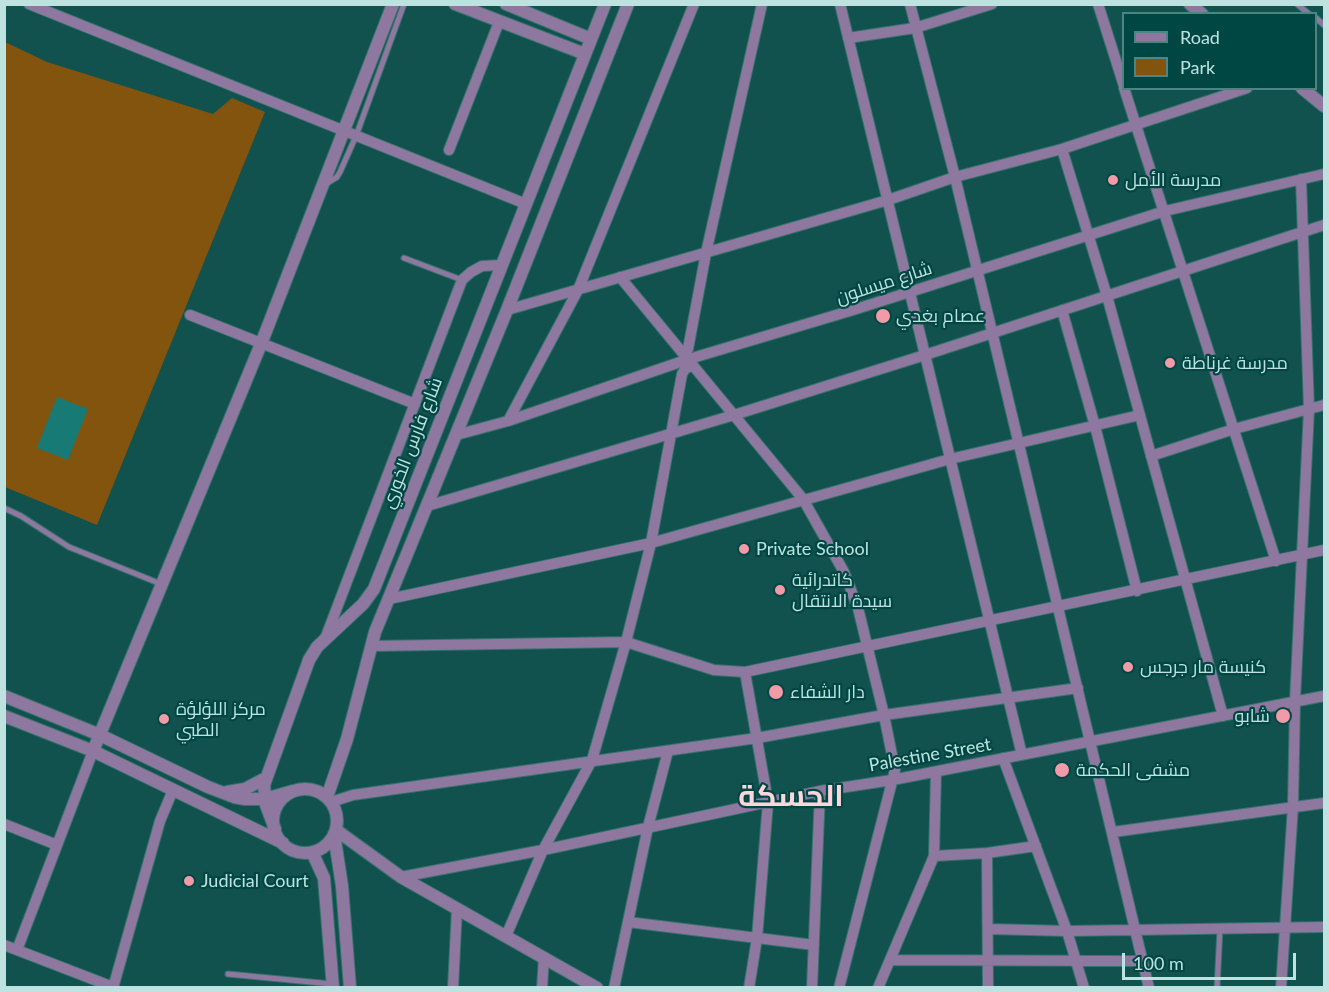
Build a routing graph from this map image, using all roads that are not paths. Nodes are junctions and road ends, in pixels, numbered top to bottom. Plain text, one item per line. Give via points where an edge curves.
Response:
1 (29, 4) edge
2 (393, 4) edge
3 (404, 4) edge
4 (455, 4) edge
5 (605, 4) edge
6 (628, 4) edge
7 (694, 4) edge
8 (762, 4) edge
9 (840, 4) edge
10 (910, 4) edge
11 (992, 4) edge
12 (1098, 4) edge
13 (507, 5) edge
14 (499, 22) junction
15 (915, 28) junction
16 (848, 38) junction
17 (591, 39) junction
18 (585, 54) junction
19 (1122, 81) edge
20 (1125, 90) edge
21 (1241, 90) edge
22 (1304, 90) edge
23 (1324, 106) edge
24 (1136, 124) junction
25 (344, 131) junction
26 (356, 136) junction
27 (1062, 149) junction
28 (449, 150) dead end
29 (1324, 174) edge
30 (955, 177) junction
31 (1301, 179) junction
32 (322, 186) junction
33 (888, 201) junction
34 (526, 204) junction
35 (1165, 211) junction
36 (1324, 225) edge
37 (1304, 232) junction
38 (1088, 234) junction
39 (706, 253) junction
40 (404, 258) dead end
41 (502, 266) junction
42 (976, 270) junction
43 (1184, 270) junction
44 (620, 277) junction
45 (462, 280) junction
46 (578, 290) junction
47 (910, 292) junction
48 (1107, 296) junction
49 (507, 310) junction
50 (1062, 310) junction
51 (189, 315) dead end
52 (992, 333) junction
53 (261, 344) junction
54 (925, 355) junction
55 (689, 359) junction
56 (415, 404) junction
57 (1324, 405) edge
58 (1309, 409) junction
59 (734, 415) junction
60 (1140, 415) junction
61 (508, 421) junction
62 (1095, 426) junction
63 (1234, 429) junction
64 (670, 434) junction
65 (456, 435) junction
66 (1018, 444) junction
67 (1151, 456) junction
68 (950, 459) junction
69 (803, 499) junction
70 (427, 506) junction
71 (4, 508) edge
72 (651, 543) junction
73 (1324, 550) edge
74 (1303, 555) junction
75 (1276, 561) junction
76 (1186, 580) junction
77 (162, 585) junction
78 (1137, 591) junction
79 (389, 599) junction
80 (1058, 608) junction
81 (990, 622) junction
82 (325, 640) junction
83 (626, 642) junction
84 (371, 646) junction
85 (867, 646) junction
86 (745, 672) junction
87 (1078, 688) junction
88 (4, 696) edge
89 (1324, 696) edge
90 (1008, 699) junction
91 (1296, 702) junction
92 (4, 716) edge
93 (884, 716) junction
94 (1223, 716) junction
95 (100, 735) junction
96 (757, 738) junction
97 (1091, 741) junction
98 (93, 751) junction
99 (668, 751) junction
100 (1022, 755) junction
101 (1003, 758) junction
102 (592, 760) junction
103 (936, 772) junction
104 (266, 778) junction
105 (892, 780) junction
106 (173, 790) junction
107 (217, 791) junction
108 (293, 791) junction
109 (820, 791) junction
110 (265, 799) junction
111 (329, 800) junction
112 (768, 802) junction
113 (1324, 803) edge
114 (1293, 806) junction
115 (4, 824) edge
116 (648, 827) junction
117 (274, 829) junction
118 (335, 832) junction
119 (1113, 832) junction
120 (283, 843) junction
121 (57, 845) junction
122 (1036, 846) junction
123 (543, 850) junction
124 (312, 852) junction
125 (987, 853) junction
126 (934, 856) junction
127 (401, 877) junction
128 (457, 908) junction
129 (628, 922) junction
130 (1285, 927) junction
131 (1324, 927) edge
132 (1220, 928) junction
133 (989, 929) junction
134 (1136, 929) junction
135 (1067, 931) junction
136 (506, 936) junction
137 (757, 938) junction
138 (4, 945) edge
139 (814, 945) junction
140 (17, 950) junction
141 (544, 957) junction
142 (890, 960) junction
143 (989, 961) junction
144 (1077, 961) junction
145 (1143, 962) junction
146 (228, 975) dead end
147 (332, 986) edge
148 (113, 987) edge
149 (350, 987) edge
150 (453, 987) edge
151 (542, 987) edge
152 (597, 987) edge
153 (614, 987) edge
154 (749, 987) edge
155 (812, 987) edge
156 (839, 987) edge
157 (878, 987) edge
158 (988, 987) edge
159 (1084, 987) edge
160 (1149, 987) edge
161 (1217, 987) edge
162 (1281, 987) edge

1 - 25 street
2 - 25 street
3 - 26 lane
4 - 14 street
5 - 17 street, شارع فارس الخوري
6 - 49 street
7 - 46 street
8 - 39 street
9 - 16 street
10 - 15 street
11 - 15 street
12 - 19 street
13 - 17 street
14 - 18 street
14 - 28 street
15 - 16 street
15 - 30 street
16 - 33 street
17 - 18 street, شارع فارس الخوري
18 - 34 street, شارع فارس الخوري
20 - 24 street
21 - 24 street
22 - 23 street
24 - 27 street
24 - 35 street
25 - 26 street
25 - 32 street
26 - 32 lane via 337,177
26 - 34 street
27 - 30 street
27 - 38 street
29 - 31 street, شارع ميسلون
30 - 33 street
30 - 42 street
31 - 35 street, شارع ميسلون
31 - 37 street
32 - 53 street
33 - 39 street
33 - 47 street
34 - 41 street, شارع فارس الخوري
35 - 38 street, شارع ميسلون
35 - 43 street
36 - 37 street
37 - 43 street
37 - 58 street
38 - 42 street, شارع ميسلون
38 - 48 street
39 - 44 street
39 - 55 street
40 - 45 lane
41 - 45 street via 482,266
41 - 82 street, شارع فارس الخوري via 374,589
42 - 47 street, شارع ميسلون
42 - 52 street
43 - 48 street
43 - 63 street
44 - 46 street
44 - 55 street
45 - 56 street
46 - 49 street
46 - 61 street
47 - 54 street
47 - 55 street, شارع ميسلون
48 - 50 street
48 - 60 street
49 - 65 street
50 - 52 street
50 - 62 street
51 - 53 street
52 - 54 street
52 - 66 street
53 - 56 street
53 - 77 street
54 - 59 street
54 - 68 street
55 - 59 street
55 - 61 street, شارع ميسلون
55 - 64 street via 682,374
56 - 82 street
57 - 58 street
58 - 63 street
58 - 74 street
59 - 64 street
59 - 69 street
60 - 62 street
60 - 67 street
61 - 65 street, شارع ميسلون
62 - 66 street
62 - 78 street
63 - 67 street
63 - 75 street
64 - 70 street
64 - 72 street
65 - 70 street
66 - 68 street
66 - 80 street
67 - 76 street
68 - 69 street
68 - 81 street
69 - 72 street
69 - 85 street via 849,584
70 - 79 street
71 - 77 lane via 69,548
72 - 79 street
72 - 83 street
73 - 74 street
74 - 75 street
74 - 91 street
75 - 76 street
76 - 78 street
76 - 94 street
77 - 95 street
78 - 80 street
79 - 84 street
80 - 81 street
80 - 87 street
81 - 85 street
81 - 90 street
82 - 104 street, شارع فارس الخوري via 309,660
83 - 84 street
83 - 86 street via 714,670
83 - 102 street
84 - 111 street
85 - 86 street
85 - 93 street
86 - 96 street
87 - 90 street
87 - 97 street
88 - 95 street
89 - 91 street, Palestine Street
90 - 93 street
90 - 100 street
91 - 94 street, Palestine Street
91 - 114 street
92 - 98 street
93 - 96 street
93 - 105 street via 895,770
94 - 97 street, Palestine Street
95 - 98 street
95 - 107 street
96 - 99 street
96 - 112 street
97 - 100 street, Palestine Street
97 - 119 street
98 - 106 street
98 - 121 street
99 - 102 street
99 - 116 street
100 - 101 street, Palestine Street
101 - 103 street, Palestine Street
101 - 122 street
102 - 111 street
102 - 123 street
103 - 105 street, Palestine Street
103 - 126 street
104 - 107 street via 245,789
104 - 110 street, شارع فارس الخوري
105 - 109 street, Palestine Street
105 - 156 street
106 - 120 street
106 - 148 street via 160,821
107 - 110 street via 245,800
108 - 110 street
108 - 111 street via 311,789
108 - 117 street via 277,807
109 - 112 street, Palestine Street
109 - 139 street
110 - 117 street, شارع فارس الخوري
111 - 118 street via 337,818
112 - 116 street, Palestine Street
112 - 137 street
113 - 114 street
114 - 119 street
114 - 130 street
115 - 121 street
116 - 123 street, Palestine Street
116 - 129 street
117 - 120 street
118 - 124 street via 325,845
118 - 127 street
118 - 149 street
119 - 134 street
120 - 124 street via 296,851
121 - 140 street
122 - 125 street
122 - 135 street
123 - 127 street, Palestine Street
123 - 136 street
124 - 147 street via 324,878
125 - 126 street
125 - 133 street
126 - 142 street
127 - 128 street
128 - 136 street
128 - 150 street
129 - 137 street
129 - 153 street
130 - 131 street
130 - 132 street
130 - 162 street
132 - 134 street
132 - 161 lane
133 - 135 street
133 - 143 street
134 - 135 street
134 - 145 street
135 - 144 street
136 - 141 street
137 - 139 street
137 - 154 street
138 - 140 street
139 - 155 street
140 - 148 street
141 - 151 street
141 - 152 street
142 - 143 street
142 - 157 street
143 - 144 street
143 - 158 street
144 - 145 street
144 - 159 street
145 - 160 street
146 - 147 lane

